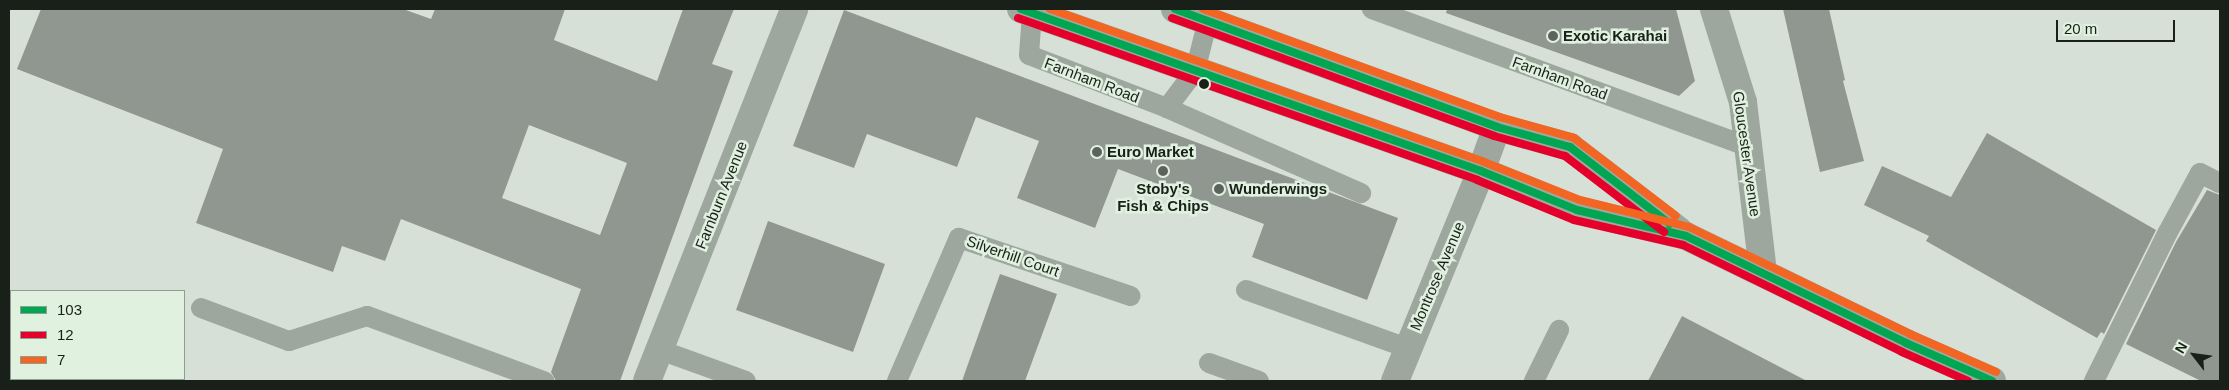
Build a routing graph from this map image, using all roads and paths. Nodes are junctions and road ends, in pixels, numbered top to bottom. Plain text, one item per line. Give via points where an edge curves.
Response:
1 (794, 9) edge
2 (1175, 9) edge
3 (1372, 9) edge
4 (1714, 9) edge
5 (1026, 11) edge
6 (1208, 20) junction
7 (1195, 71) junction
8 (1166, 108) junction
9 (1497, 126) junction
10 (1749, 147) junction
11 (1481, 171) junction
12 (2220, 183) edge
13 (1360, 193) dead end
14 (1686, 236) junction
15 (1763, 272) junction
16 (1246, 290) dead end
17 (1130, 296) dead end
18 (201, 308) dead end
19 (1559, 330) dead end
20 (1407, 348) junction
21 (660, 350) junction
22 (1210, 363) dead end
23 (544, 381) edge
24 (647, 381) edge
25 (746, 381) edge
26 (897, 381) edge
27 (1259, 381) edge
28 (1394, 381) edge
29 (1534, 381) edge
30 (1992, 381) edge
31 (2094, 381) edge

1 - 21 street, Farnburn Avenue
2 - 6 main road, Farnham Road
3 - 10 lane, Farnham Road
4 - 10 street, Gloucester Avenue via 1743,102
5 - 7 main road, Farnham Road
5 - 8 lane, Farnham Road via 1029,55
6 - 7 lane
6 - 9 main road, Farnham Road
7 - 8 lane
7 - 11 main road, Farnham Road
8 - 13 lane, Farnham Road
9 - 11 street, Montrose Avenue
9 - 14 main road, Farnham Road via 1570,147
10 - 15 street, Gloucester Avenue
11 - 14 main road, Farnham Road via 1577,210
11 - 20 street, Montrose Avenue
12 - 31 lane via 2200,173
14 - 15 main road, Farnham Road
15 - 30 main road, Farnham Road
16 - 20 lane
17 - 26 lane, Silverhill Court via 959,238
18 - 23 lane via 289,341 367,316
19 - 29 lane
20 - 28 street, Montrose Avenue
21 - 24 street, Farnburn Avenue
21 - 25 lane
22 - 27 lane

